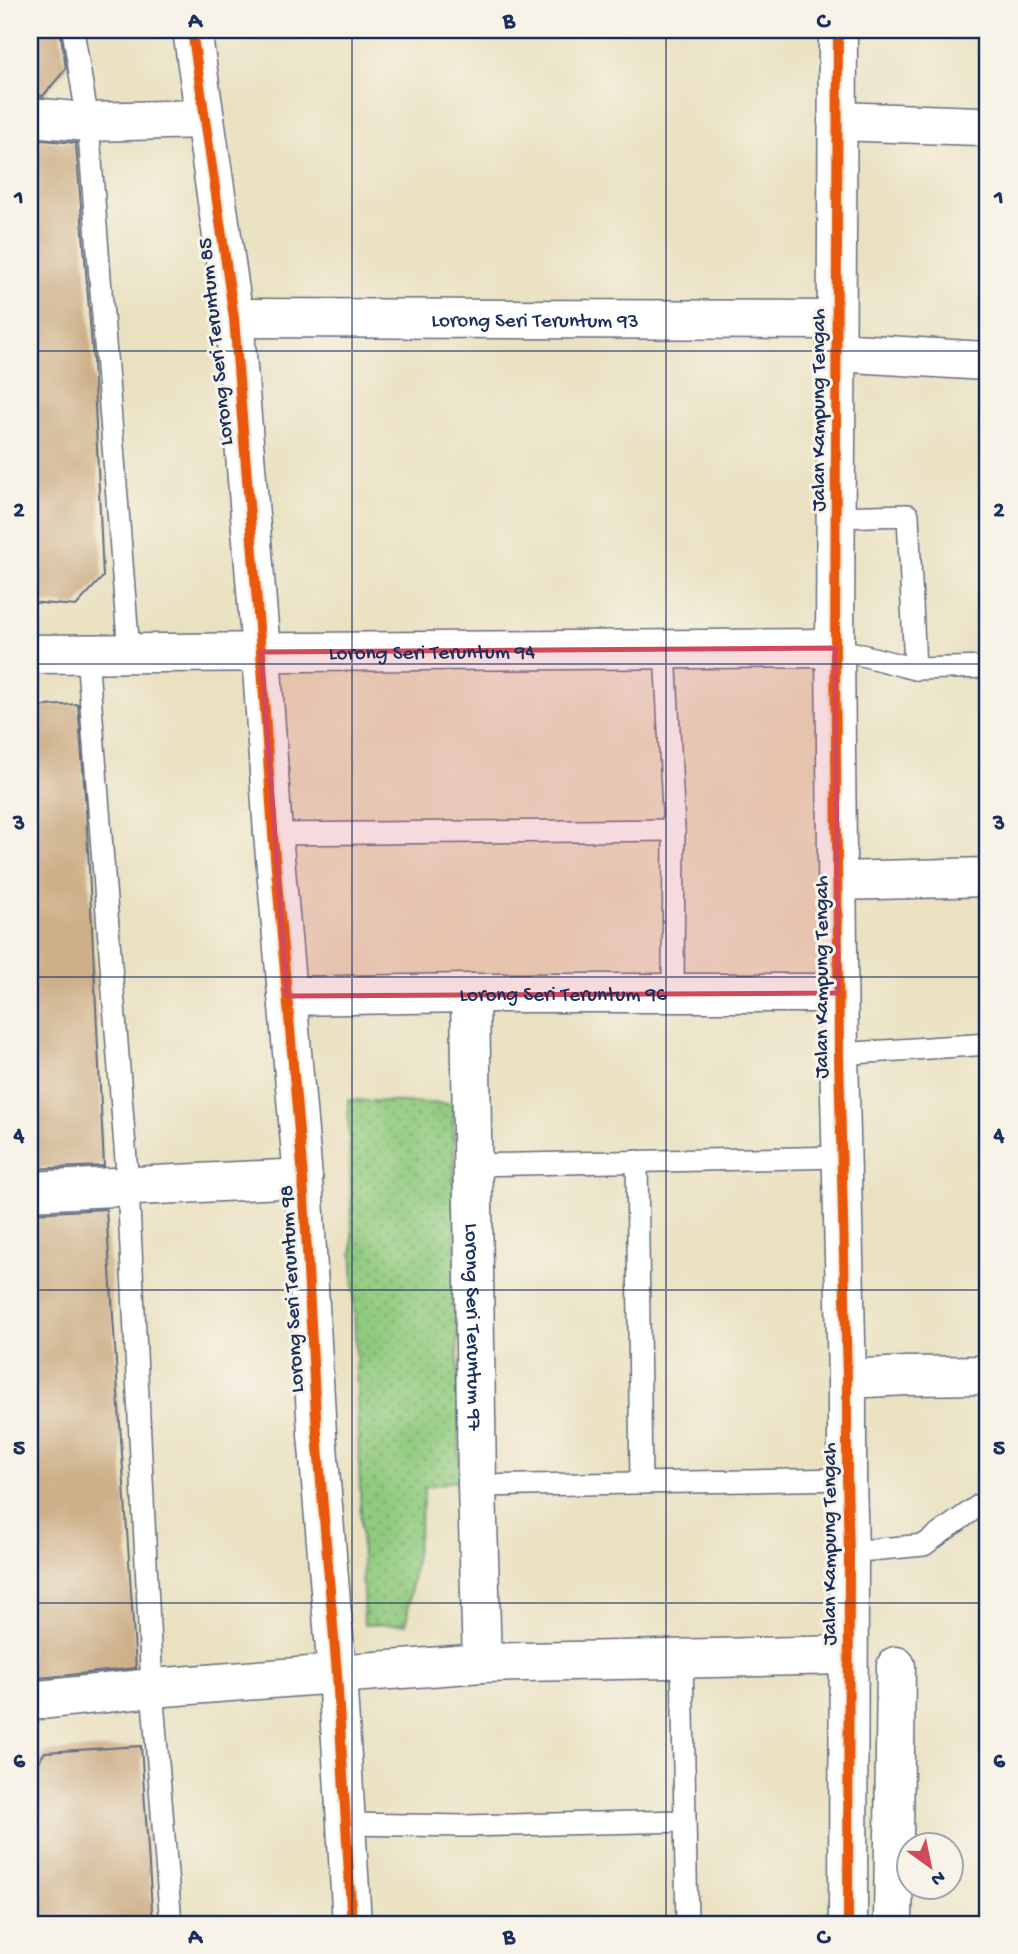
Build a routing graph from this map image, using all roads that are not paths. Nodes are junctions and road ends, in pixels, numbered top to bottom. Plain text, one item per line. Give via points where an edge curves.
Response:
1 (73, 30) edge
2 (192, 30) edge
3 (838, 30) edge
4 (30, 117) edge
5 (205, 119) junction
6 (837, 121) junction
7 (88, 122) junction
8 (988, 130) edge
9 (234, 318) junction
10 (836, 336) junction
11 (985, 361) dead end
12 (835, 517) junction
13 (835, 648) junction
14 (665, 649) junction
15 (261, 652) junction
16 (129, 653) junction
17 (30, 654) edge
18 (88, 654) junction
19 (988, 667) edge
20 (915, 669) junction
21 (674, 830) junction
22 (273, 834) junction
23 (988, 877) edge
24 (839, 881) junction
25 (470, 992) junction
26 (673, 993) junction
27 (838, 993) junction
28 (287, 996) junction
29 (988, 1044) edge
30 (839, 1054) junction
31 (842, 1157) junction
32 (637, 1161) junction
33 (472, 1165) junction
34 (303, 1178) junction
35 (128, 1186) junction
36 (30, 1191) edge
37 (988, 1375) edge
38 (847, 1379) junction
39 (846, 1479) junction
40 (641, 1483) junction
41 (477, 1486) junction
42 (988, 1499) edge
43 (849, 1552) junction
44 (848, 1655) junction
45 (682, 1659) junction
46 (482, 1663) junction
47 (896, 1666) dead end
48 (337, 1674) junction
49 (152, 1688) junction
50 (30, 1701) edge
51 (685, 1821) junction
52 (347, 1824) junction
53 (171, 1924) edge
54 (352, 1924) edge
55 (687, 1924) edge
56 (848, 1924) edge
57 (893, 1924) edge

1 - 7 lane
2 - 5 street, Lorong Seri Teruntum 85
3 - 6 street, Jalan Kampung Tengah
4 - 7 street
5 - 7 street
5 - 9 street, Lorong Seri Teruntum 85
6 - 8 street via 979,125
6 - 10 street, Jalan Kampung Tengah
7 - 16 lane
9 - 10 street, Lorong Seri Teruntum 93
9 - 15 street, Lorong Seri Teruntum 85
10 - 11 street, Lorong Seri Teruntum 93
10 - 12 street, Jalan Kampung Tengah
12 - 13 street, Jalan Kampung Tengah
12 - 20 lane via 908,515
13 - 14 street, Lorong Seri Teruntum 94
13 - 20 lane
13 - 24 street, Jalan Kampung Tengah
14 - 15 street, Lorong Seri Teruntum 94
14 - 21 lane
15 - 16 street, Lorong Seri Teruntum 94
15 - 22 street, Lorong Seri Teruntum 98
16 - 18 street, Lorong Seri Teruntum 94
17 - 18 street, Lorong Seri Teruntum 94
18 - 35 lane
19 - 20 lane
21 - 22 lane
21 - 26 lane
22 - 28 street, Lorong Seri Teruntum 98
23 - 24 street
24 - 27 street, Jalan Kampung Tengah
25 - 26 street, Lorong Seri Teruntum 96
25 - 28 street, Lorong Seri Teruntum 96
25 - 33 street, Lorong Seri Teruntum 97
26 - 27 street, Lorong Seri Teruntum 96
27 - 30 street, Jalan Kampung Tengah
28 - 34 street, Lorong Seri Teruntum 98
29 - 30 lane
30 - 31 street, Jalan Kampung Tengah
31 - 32 lane
31 - 38 street, Jalan Kampung Tengah
32 - 33 lane
32 - 40 lane
33 - 41 street, Lorong Seri Teruntum 97
34 - 35 street
34 - 48 street, Lorong Seri Teruntum 98 via 317,1434
35 - 36 street
35 - 49 lane
37 - 38 street
38 - 39 street, Jalan Kampung Tengah
39 - 40 lane
39 - 43 street, Jalan Kampung Tengah
40 - 41 lane
41 - 46 street, Lorong Seri Teruntum 97
42 - 43 lane via 924,1545
43 - 44 street, Jalan Kampung Tengah
44 - 45 street
44 - 56 street, Jalan Kampung Tengah
45 - 46 street
45 - 51 lane
46 - 48 street
47 - 57 street
48 - 49 street
48 - 52 street, Lorong Seri Teruntum 98
49 - 50 street
49 - 53 lane
51 - 52 lane
51 - 55 lane
52 - 54 street, Lorong Seri Teruntum 98

